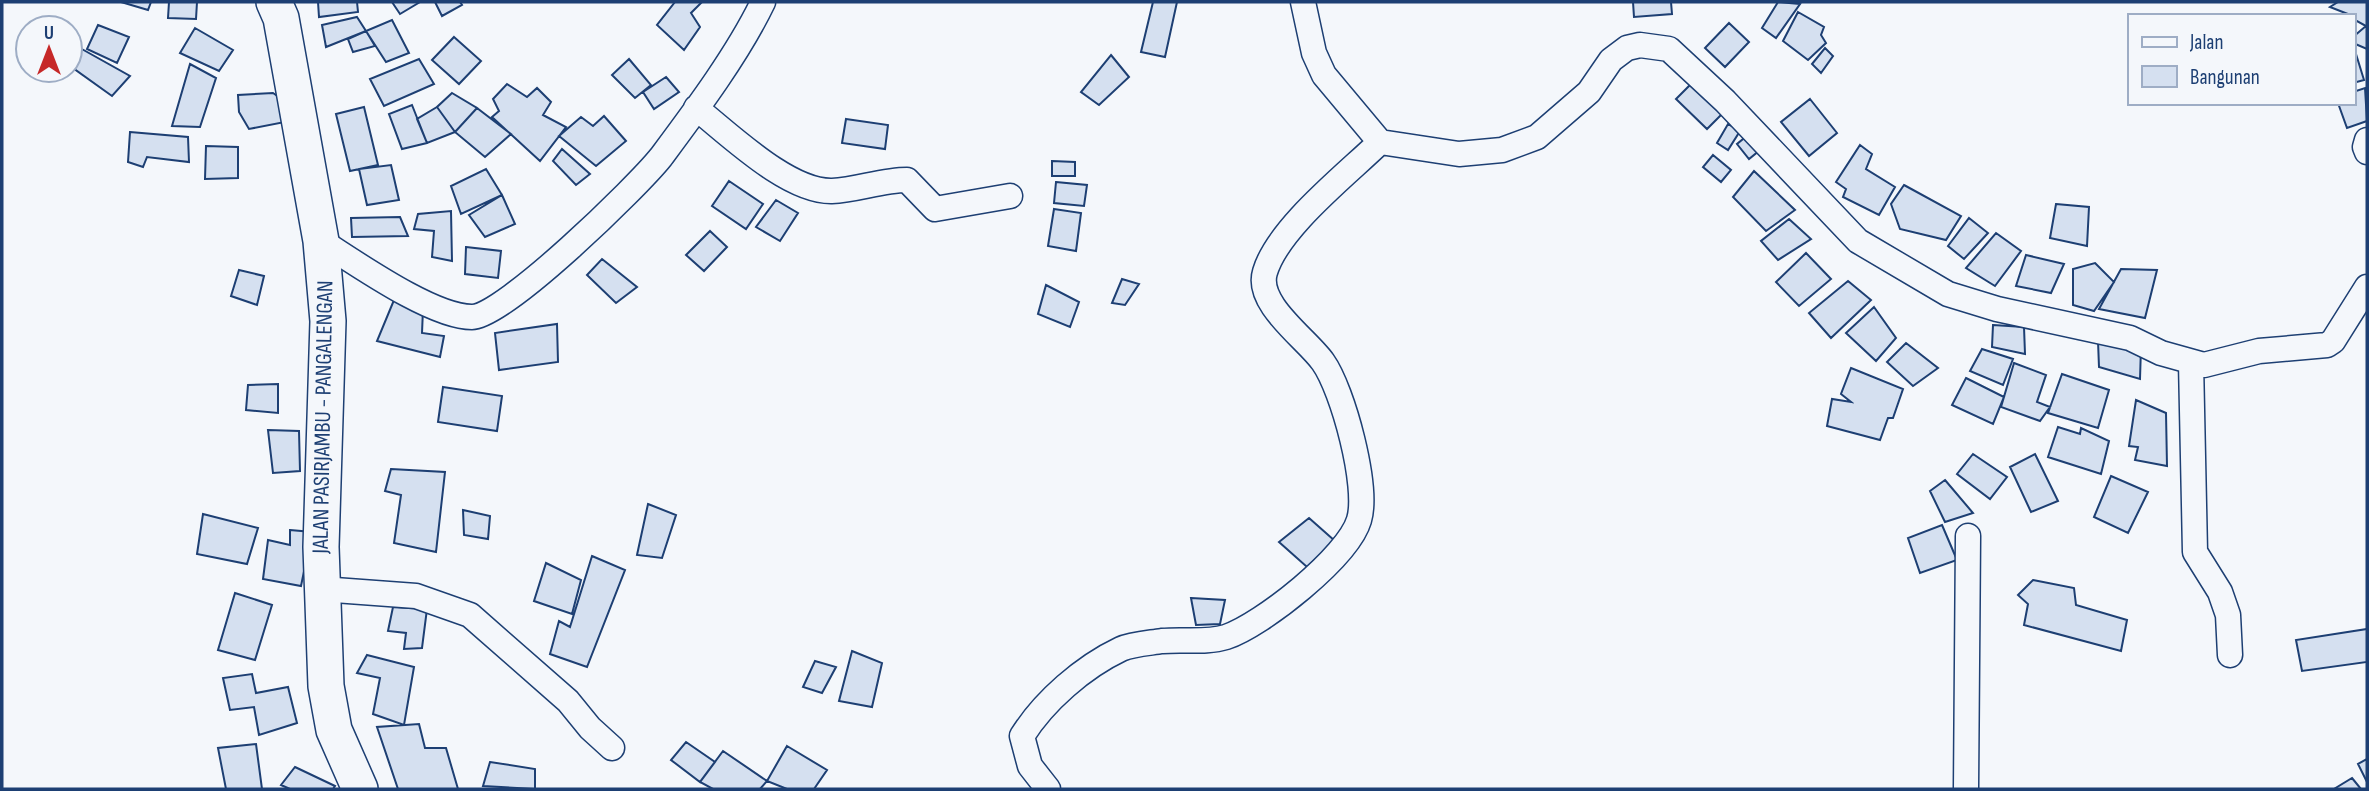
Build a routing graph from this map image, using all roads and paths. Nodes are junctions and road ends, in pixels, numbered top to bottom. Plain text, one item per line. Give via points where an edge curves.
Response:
1 (274, 2) edge
2 (763, 2) edge
3 (1303, 2) edge
4 (695, 108) junction
5 (2367, 139) edge
6 (1380, 142) junction
7 (2367, 152) edge
8 (1010, 196) dead end
9 (321, 241) junction
10 (2367, 286) edge
11 (2191, 362) junction
12 (1968, 536) dead end
13 (321, 589) junction
14 (2230, 655) dead end
15 (612, 748) dead end
16 (360, 789) edge
17 (1048, 789) edge
18 (1966, 789) edge

1 - 9 main road, JALAN PASIRJAMBU - PANGALENGAN via 281,18
2 - 4 street
3 - 6 street via 1314,53 1324,75
4 - 8 street via 800,184 830,191 907,180 935,209
4 - 9 street via 659,160 588,230 532,282 475,318 426,303
5 - 7 street
6 - 11 street via 1459,154 1502,150 1537,137 1589,92 1611,60 1627,48 1669,49 1726,101 1858,241 1912,275 1985,306 2130,338
6 - 17 street via 1278,242 1263,275 1270,304 1324,362 1334,382 1354,445 1361,488 1359,520 1334,560 1261,619 1225,638 1122,648 1078,676 1033,718 1022,736 1030,766
9 - 13 main road, JALAN PASIRJAMBU - PANGALENGAN via 328,321
10 - 11 street via 2327,345 2259,351 2204,365
11 - 14 street via 2195,552 2220,592 2228,615
12 - 18 street
13 - 15 street via 416,596 470,615 568,701
13 - 16 main road, JALAN PASIRJAMBU - PANGALENGAN via 326,686 334,730

